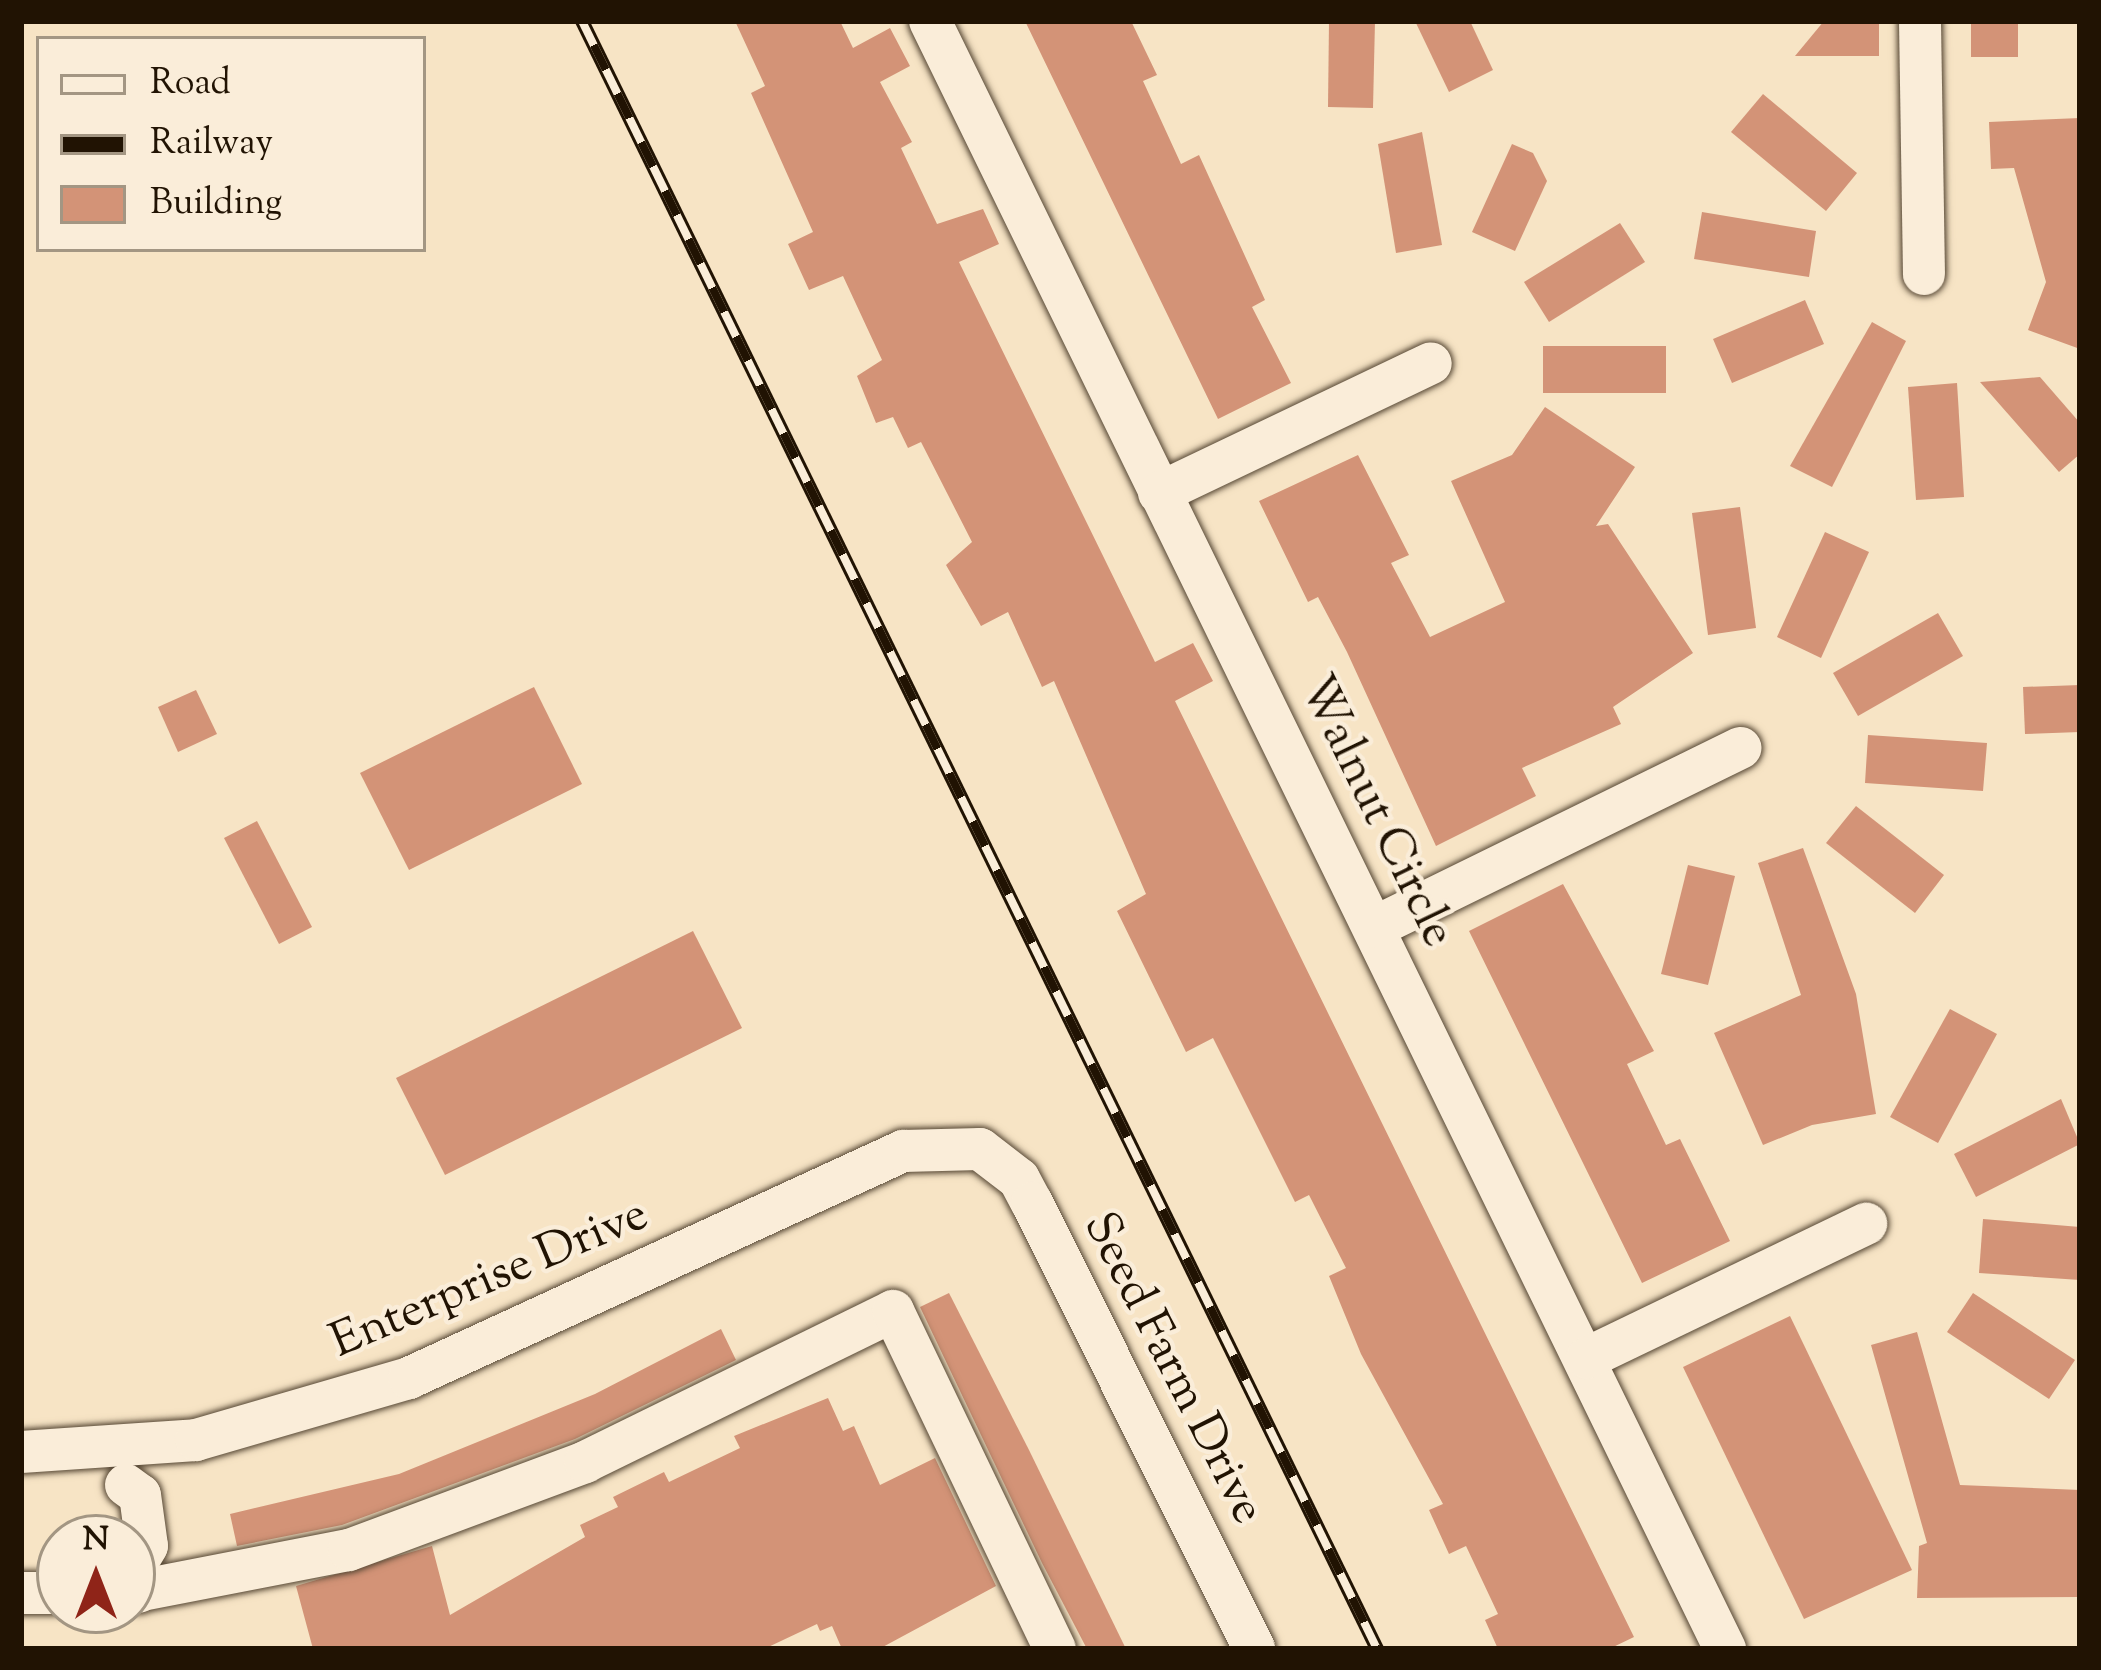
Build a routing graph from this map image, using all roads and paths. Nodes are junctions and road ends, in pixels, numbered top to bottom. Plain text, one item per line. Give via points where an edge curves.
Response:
1 (930, 21) edge
2 (1920, 21) edge
3 (1924, 274) dead end
4 (1431, 363) dead end
5 (1160, 493) junction
6 (1741, 748) dead end
7 (1375, 927) junction
8 (980, 1149) joint
9 (1866, 1224) dead end
10 (1587, 1358) junction
11 (21, 1452) edge
12 (123, 1466) junction
13 (143, 1514) edge
14 (156, 1566) edge
15 (1055, 1649) edge
16 (1254, 1649) edge
17 (1726, 1649) edge

1 - 5 street, Walnut Circle
2 - 3 street
4 - 5 street
5 - 7 street, Walnut Circle
6 - 7 street
7 - 10 street, Walnut Circle
8 - 12 street, Enterprise Drive via 903,1151 409,1378
8 - 16 street, Seed Farm Drive via 1025,1191
9 - 10 street
10 - 17 street, Walnut Circle
11 - 12 street, Enterprise Drive
12 - 13 street
14 - 15 street via 371,1542 585,1462 893,1311

